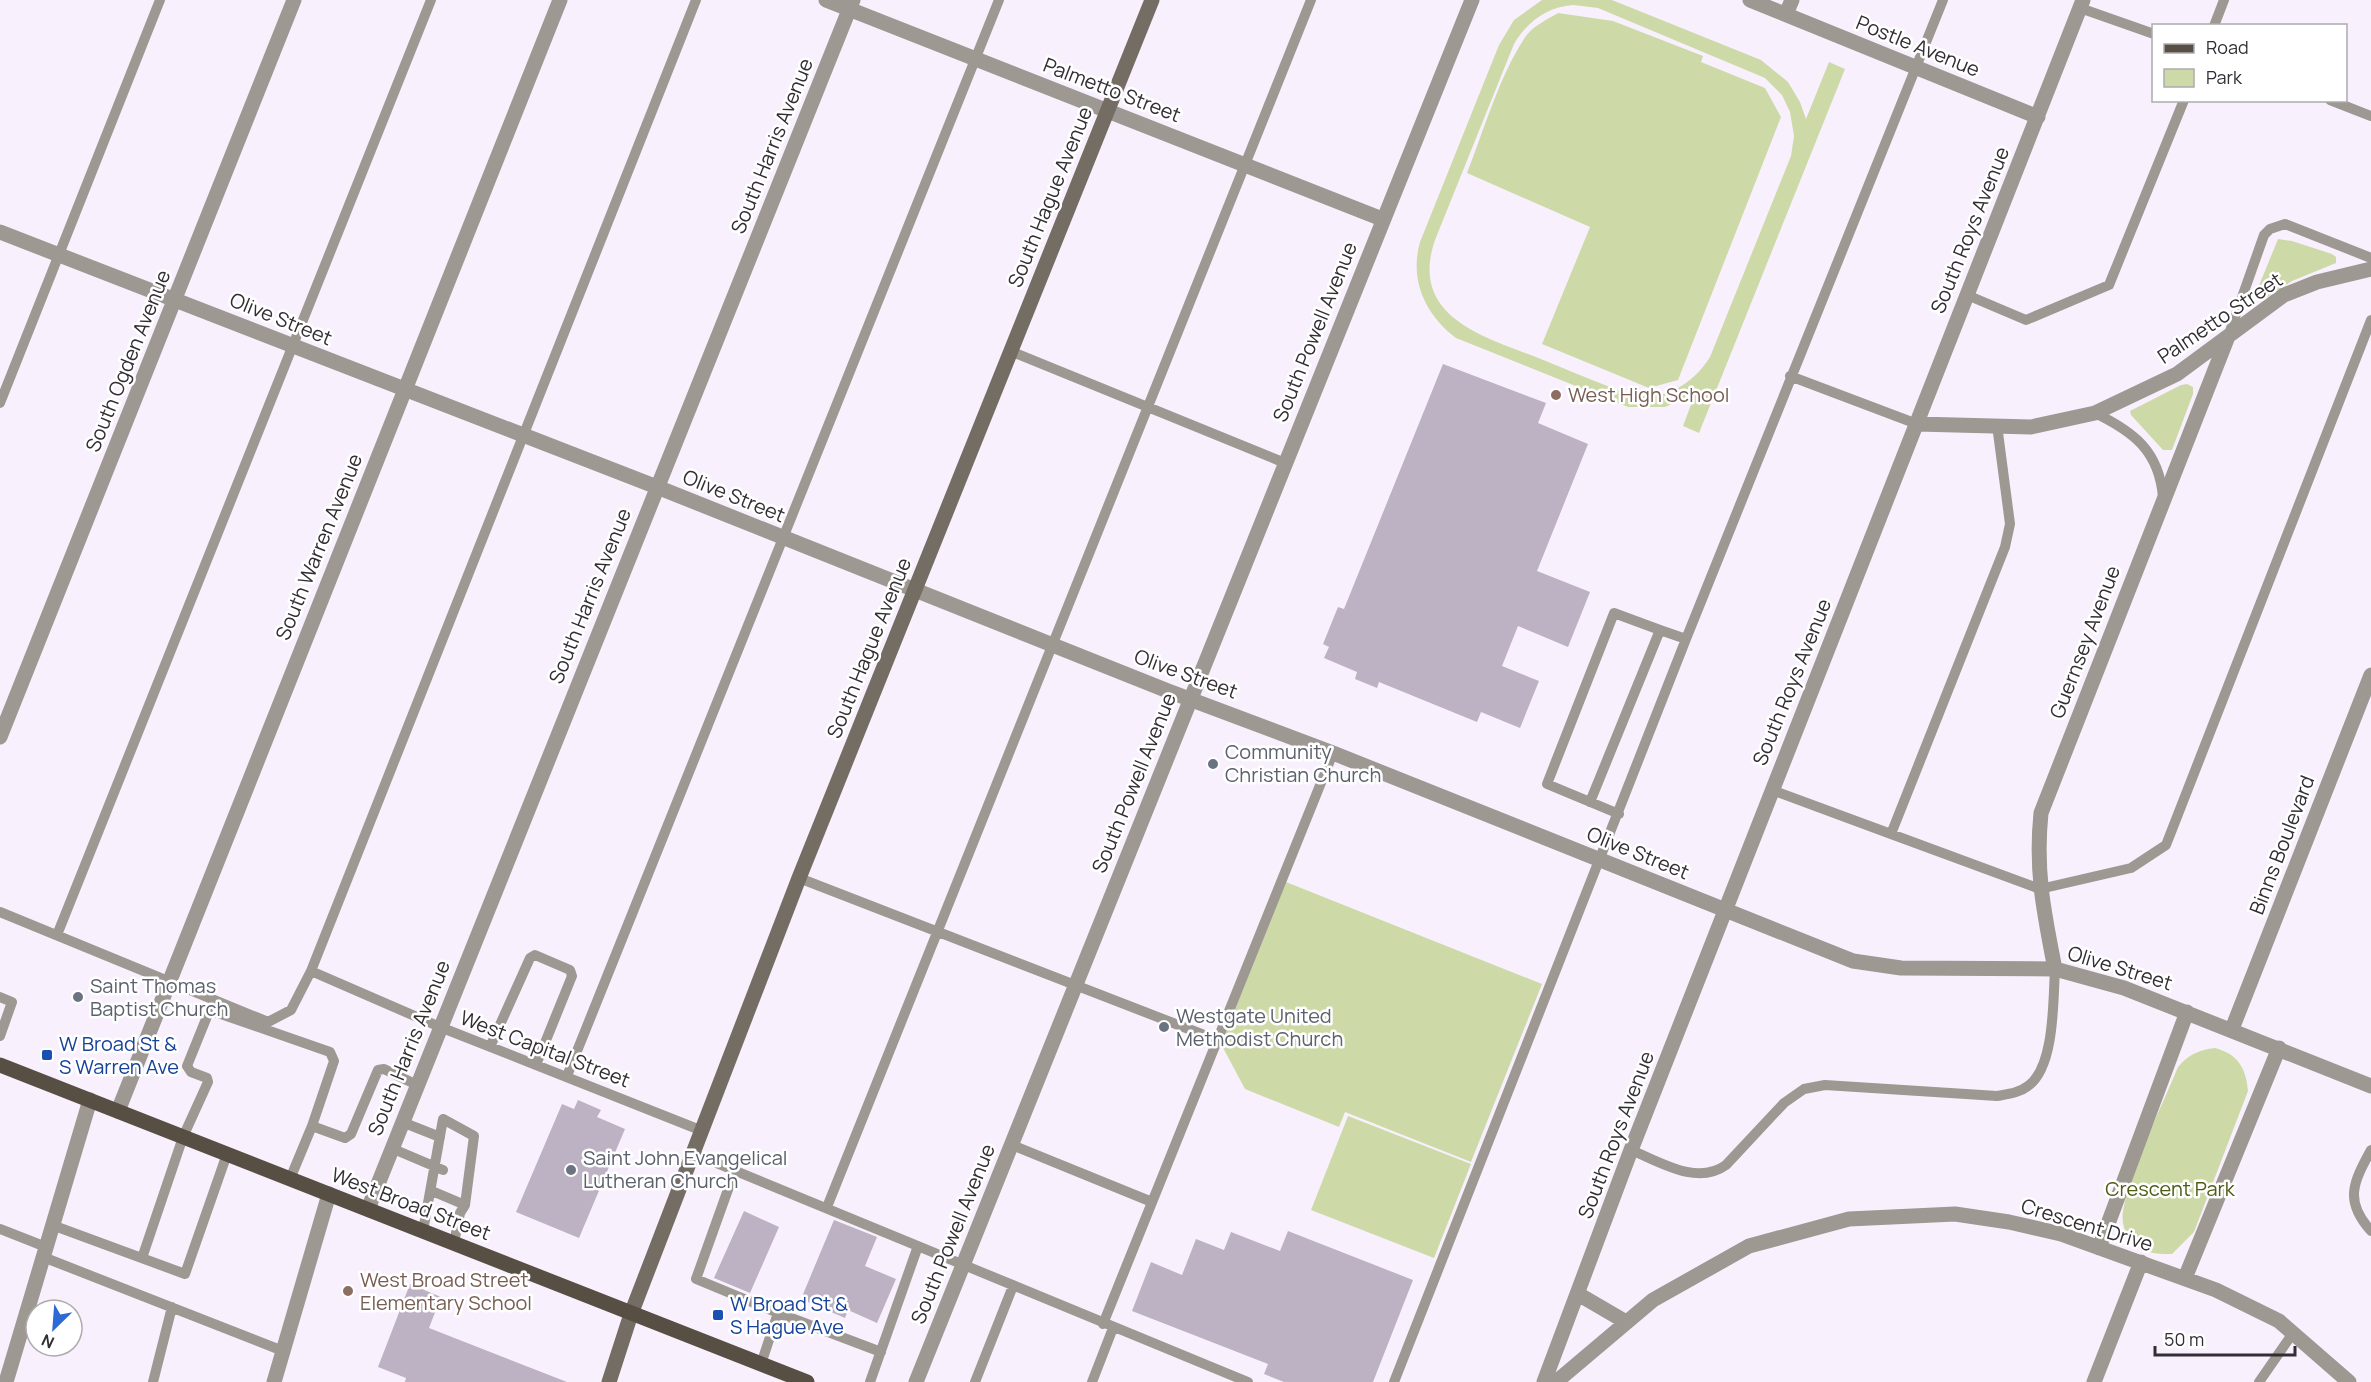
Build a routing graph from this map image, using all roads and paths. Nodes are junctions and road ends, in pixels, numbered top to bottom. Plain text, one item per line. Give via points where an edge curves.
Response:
1 (160, 0) edge
2 (294, 0) edge
3 (431, 0) edge
4 (560, 0) edge
5 (696, 0) edge
6 (826, 0) edge
7 (999, 0) edge
8 (1152, 0) edge
9 (1311, 0) edge
10 (1472, 0) edge
11 (1750, 0) edge
12 (1943, 0) edge
13 (2224, 0) edge
14 (2082, 4) edge
15 (851, 5) edge
16 (1789, 7) edge
17 (2215, 24) edge
18 (2152, 33) edge
19 (976, 59) junction
20 (1915, 67) junction
21 (2183, 102) edge
22 (2335, 102) edge
23 (1107, 111) junction
24 (2371, 116) edge
25 (2038, 117) junction
26 (1244, 164) junction
27 (1383, 219) junction
28 (0, 232) edge
29 (60, 255) junction
30 (2371, 258) edge
31 (2371, 269) edge
32 (1967, 295) junction
33 (175, 300) junction
34 (2371, 320) edge
35 (2227, 339) junction
36 (292, 346) junction
37 (1010, 351) junction
38 (1790, 376) junction
39 (404, 390) junction
40 (0, 403) edge
41 (1148, 406) junction
42 (2094, 413) junction
43 (1917, 424) junction
44 (1997, 426) junction
45 (522, 436) junction
46 (1285, 463) junction
47 (657, 488) junction
48 (2163, 497) junction
49 (784, 539) junction
50 (914, 591) junction
51 (1660, 630) junction
52 (1686, 639) junction
53 (1052, 646) junction
54 (2371, 675) edge
55 (1191, 699) junction
56 (0, 737) edge
57 (1333, 753) junction
58 (1772, 790) junction
59 (1590, 802) junction
60 (1619, 814) junction
61 (1891, 834) junction
62 (1601, 860) junction
63 (799, 878) junction
64 (2040, 889) junction
65 (1726, 911) junction
66 (0, 912) edge
67 (937, 932) junction
68 (57, 935) junction
69 (2055, 969) junction
70 (311, 971) junction
71 (169, 980) junction
72 (1075, 987) junction
73 (0, 996) edge
74 (2187, 1012) junction
75 (440, 1027) junction
76 (2232, 1029) junction
77 (1, 1030) edge
78 (1217, 1040) junction
79 (490, 1047) junction
80 (2279, 1048) junction
81 (0, 1065) edge
82 (536, 1065) junction
83 (567, 1076) junction
84 (417, 1085) junction
85 (2371, 1086) edge
86 (90, 1100) junction
87 (118, 1111) junction
88 (402, 1122) junction
89 (312, 1126) junction
90 (700, 1130) junction
91 (183, 1137) junction
92 (441, 1144) junction
93 (1012, 1145) junction
94 (392, 1148) junction
95 (1631, 1150) junction
96 (2371, 1150) edge
97 (692, 1153) junction
98 (226, 1154) junction
99 (440, 1168) junction
100 (735, 1170) junction
101 (291, 1179) junction
102 (432, 1191) junction
103 (329, 1194) junction
104 (1152, 1202) junction
105 (465, 1205) junction
106 (827, 1207) junction
107 (368, 1209) junction
108 (52, 1225) junction
109 (0, 1229) edge
110 (423, 1231) junction
111 (2371, 1231) edge
112 (454, 1243) junction
113 (918, 1246) junction
114 (2099, 1248) junction
115 (44, 1252) junction
116 (142, 1258) junction
117 (2141, 1262) junction
118 (963, 1265) junction
119 (2185, 1278) junction
120 (1013, 1286) junction
121 (1578, 1294) junction
122 (172, 1307) junction
123 (778, 1313) junction
124 (631, 1314) junction
125 (1626, 1322) junction
126 (1108, 1326) junction
127 (2293, 1333) junction
128 (283, 1351) junction
129 (881, 1353) junction
130 (761, 1364) junction
131 (6, 1382) edge
132 (153, 1382) edge
133 (274, 1382) edge
134 (609, 1382) edge
135 (807, 1382) edge
136 (870, 1382) edge
137 (916, 1382) edge
138 (975, 1382) edge
139 (1092, 1382) edge
140 (1248, 1382) edge
141 (1394, 1382) edge
142 (1544, 1382) edge
143 (1556, 1382) edge
144 (2094, 1382) edge
145 (2259, 1382) edge
146 (2349, 1382) edge

1 - 29 lane
2 - 33 street, South Ogden Avenue
3 - 36 lane
4 - 39 street, South Warren Avenue
5 - 45 lane
6 - 15 street, Palmetto Street
7 - 19 lane
8 - 23 main road, South Hague Avenue
9 - 26 lane
10 - 27 street, South Powell Avenue
11 - 16 street, Postle Avenue
12 - 20 lane
13 - 17 lane
14 - 18 lane
14 - 25 street, South Roys Avenue
15 - 19 street, Palmetto Street
15 - 47 street, South Harris Avenue
16 - 20 street, Postle Avenue
19 - 23 street, Palmetto Street
19 - 49 lane
20 - 25 street, Postle Avenue
20 - 38 lane
21 - 32 lane via 2109,285 2026,320
22 - 24 lane
23 - 26 street, Palmetto Street
23 - 37 main road, South Hague Avenue
25 - 32 street, South Roys Avenue
26 - 27 street, Palmetto Street
26 - 41 lane
27 - 46 street, South Powell Avenue
28 - 29 street, Olive Street
29 - 33 street, Olive Street
29 - 40 lane
30 - 35 lane via 2285,224 2270,229 2264,235
31 - 35 street, Palmetto Street via 2317,282 2284,296
32 - 43 street, South Roys Avenue
33 - 36 street, Olive Street
33 - 56 street, South Ogden Avenue
34 - 64 lane via 2166,845 2131,868
35 - 42 street, Palmetto Street via 2177,374
35 - 48 street, Guernsey Avenue
36 - 39 street, Olive Street
36 - 68 lane
37 - 41 lane
37 - 50 main road, South Hague Avenue
38 - 43 lane
38 - 52 lane
39 - 45 street, Olive Street
39 - 71 street, South Warren Avenue
41 - 46 lane
41 - 53 lane
42 - 44 street, Palmetto Street via 2031,426
42 - 48 lane via 2131,433 2144,446 2161,476
43 - 44 street, Palmetto Street
43 - 58 street, South Roys Avenue
44 - 61 lane via 2010,524 2005,547
45 - 47 street, Olive Street
45 - 70 lane
46 - 55 street, South Powell Avenue
47 - 49 street, Olive Street
47 - 75 street, South Harris Avenue
48 - 64 street, Guernsey Avenue via 2041,813 2037,851
49 - 50 street, Olive Street
49 - 83 lane
50 - 53 street, Olive Street
50 - 63 main road, South Hague Avenue
51 - 52 lane
51 - 59 lane
51 - 59 lane via 1614,613 1547,784
52 - 60 lane
53 - 55 street, Olive Street
53 - 67 lane
54 - 76 street, Binns Boulevard
55 - 57 street, Olive Street
55 - 72 street, South Powell Avenue
57 - 62 street, Olive Street
57 - 78 lane
58 - 61 lane
58 - 65 street, South Roys Avenue
59 - 60 lane
60 - 62 lane
61 - 64 lane
62 - 65 street, Olive Street
62 - 141 lane
63 - 67 lane
63 - 90 main road, South Hague Avenue
64 - 69 street, Guernsey Avenue
65 - 69 street, Olive Street via 1853,961 1901,969
65 - 95 street, South Roys Avenue
66 - 68 lane
67 - 72 lane
67 - 106 lane
68 - 71 lane
69 - 74 street, Olive Street via 2124,988
69 - 95 lane via 2050,1042 2042,1068 2030,1085 2017,1092 1996,1096 1825,1085 1804,1089 1784,1103 1715,1173 1683,1171
70 - 71 lane via 291,1010 268,1022
70 - 75 lane, West Capital Street
71 - 87 street, South Warren Avenue
72 - 78 lane
72 - 93 street, South Powell Avenue
73 - 77 lane via 12,1002
74 - 76 street, Olive Street
74 - 114 street
75 - 79 lane, West Capital Street
75 - 84 street, South Harris Avenue
76 - 80 street, Olive Street
78 - 104 lane
79 - 82 lane, West Capital Street
79 - 82 lane via 530,958 535,956 570,970 572,976
80 - 85 street, Olive Street
80 - 119 street
81 - 86 main road, West Broad Street
82 - 83 lane, West Capital Street
83 - 90 lane, West Capital Street
84 - 88 street, South Harris Avenue
84 - 89 lane via 384,1069 378,1070 351,1134 345,1138
86 - 87 main road, West Broad Street
86 - 108 street
87 - 91 main road, West Broad Street
88 - 92 lane
88 - 94 street, South Harris Avenue
89 - 91 lane via 334,1061 330,1052 215,1012 208,1014 188,1066 208,1082
89 - 101 lane
90 - 97 main road, South Hague Avenue
91 - 98 main road, West Broad Street
91 - 116 lane
92 - 99 lane
92 - 105 lane via 443,1119 474,1136 468,1158
93 - 104 lane
93 - 118 street, South Powell Avenue
94 - 99 lane
94 - 107 street, South Harris Avenue
95 - 121 street, South Roys Avenue
96 - 111 lane via 2354,1192 2356,1215
97 - 100 lane
97 - 124 main road, South Hague Avenue
98 - 101 main road, West Broad Street
98 - 116 lane via 185,1274
99 - 102 lane
100 - 106 lane
100 - 123 lane via 696,1279
101 - 103 main road, West Broad Street
102 - 105 lane
102 - 110 lane
103 - 107 main road, West Broad Street
103 - 128 street
104 - 126 lane
105 - 112 lane
106 - 113 lane
107 - 110 main road, West Broad Street
108 - 115 street
108 - 116 lane
109 - 115 lane
110 - 112 main road, West Broad Street
112 - 124 main road, West Broad Street
113 - 118 lane
113 - 129 lane
114 - 117 street, Crescent Drive
114 - 125 street, Crescent Drive via 2040,1229 1955,1214 1849,1219 1749,1246 1653,1299
115 - 122 lane
115 - 131 street
117 - 119 street, Crescent Drive
117 - 144 street
118 - 120 lane
118 - 137 street, South Powell Avenue
119 - 127 street, Crescent Drive via 2258,1310
120 - 126 lane
120 - 138 lane
121 - 125 street
121 - 142 street, South Roys Avenue
122 - 128 lane
122 - 132 lane
123 - 129 lane
123 - 130 lane
124 - 130 main road, West Broad Street
124 - 134 main road, South Hague Avenue
125 - 143 street, Crescent Drive
126 - 139 lane
126 - 140 lane
127 - 145 lane
127 - 146 street, Crescent Drive
128 - 133 street
129 - 136 lane
130 - 135 main road, West Broad Street

